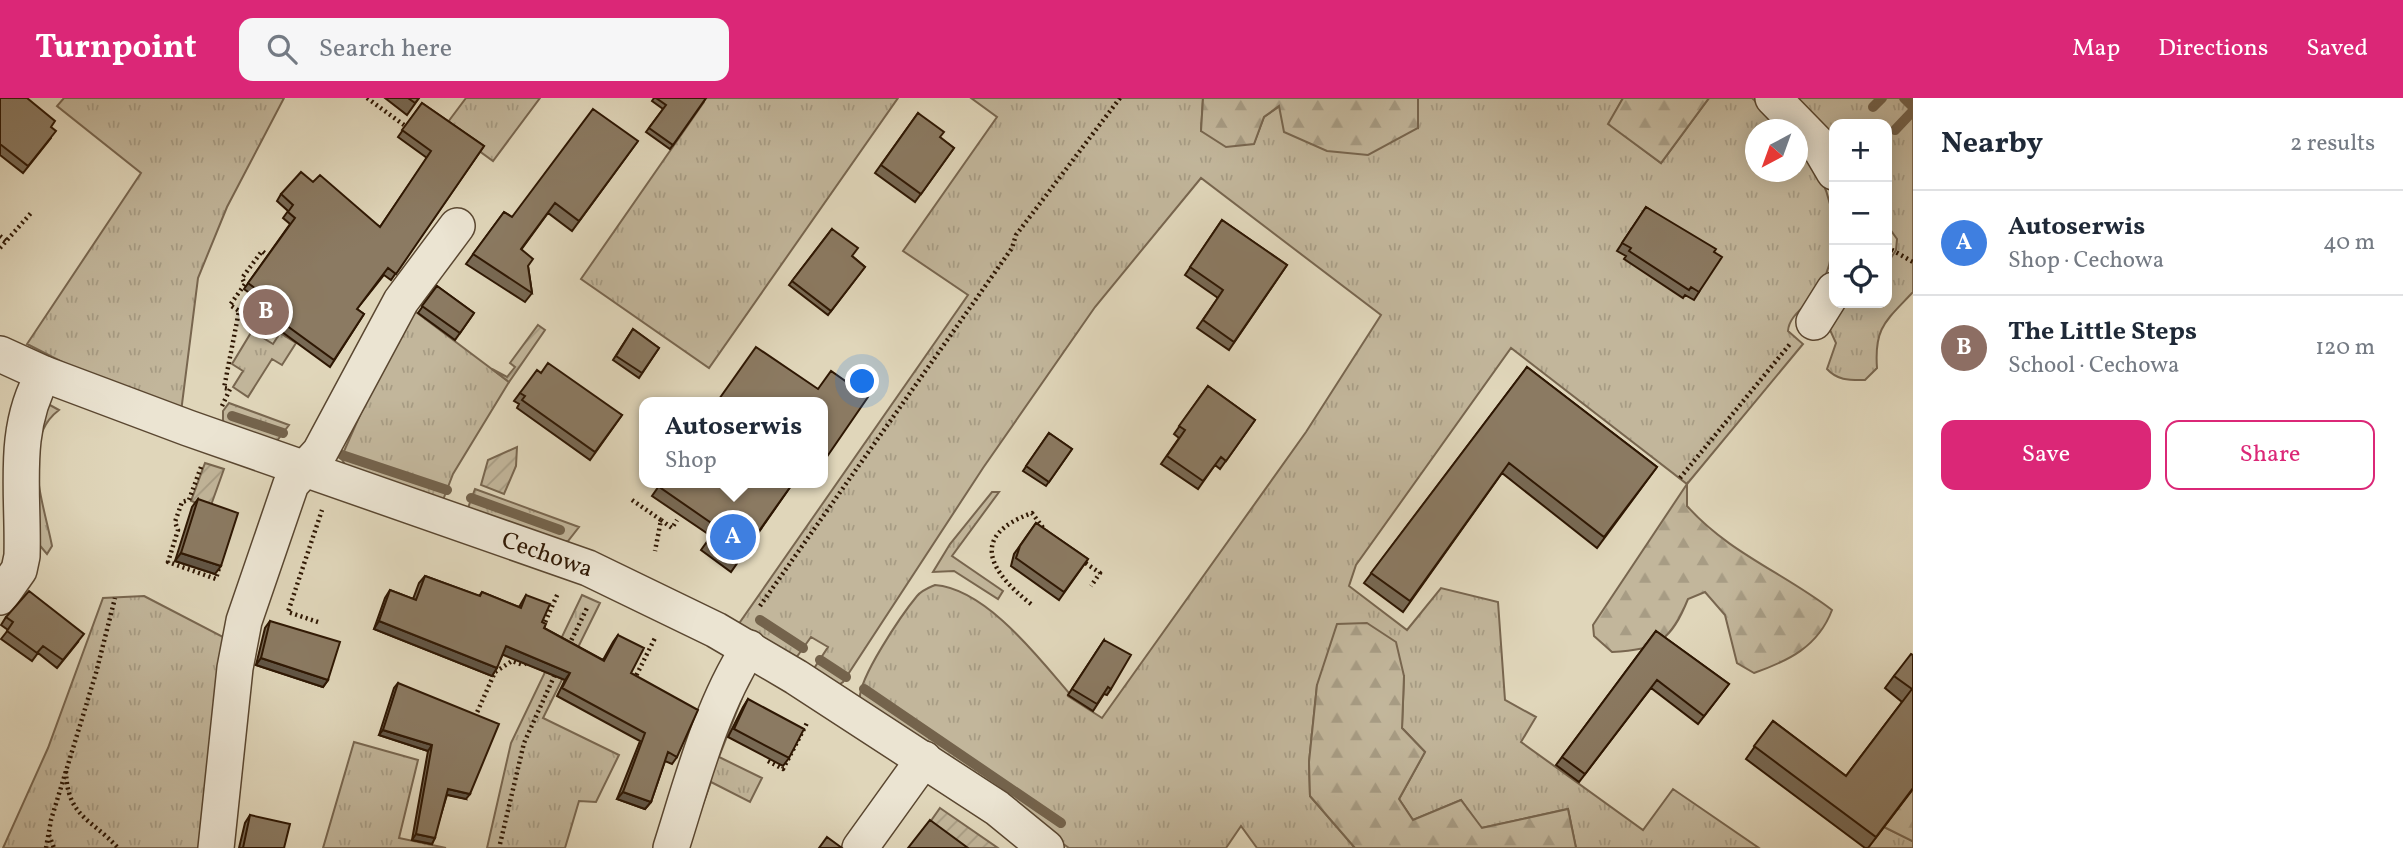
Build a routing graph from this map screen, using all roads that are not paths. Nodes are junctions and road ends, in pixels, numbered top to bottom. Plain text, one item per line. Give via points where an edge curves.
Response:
1 (1773, 98) edge
2 (1829, 163) edge
3 (457, 226) dead end
4 (1829, 297) edge
5 (1805, 330) road end
6 (0, 354) edge
7 (44, 374) junction
8 (304, 470) junction
9 (0, 597) edge
10 (749, 649) junction
11 (924, 759) junction
12 (216, 848) edge
13 (671, 848) edge
14 (860, 848) edge
15 (1046, 848) edge

1 - 2 street via 1817,143
3 - 8 street via 401,301 320,452
4 - 5 street
6 - 7 street, Cechowa
7 - 8 street, Cechowa
7 - 9 street via 30,400 20,442 21,563
8 - 10 street, Cechowa via 588,568
8 - 12 street via 291,484 244,621
10 - 11 street, Cechowa
10 - 13 street via 709,735
11 - 14 street
11 - 15 street, Cechowa

